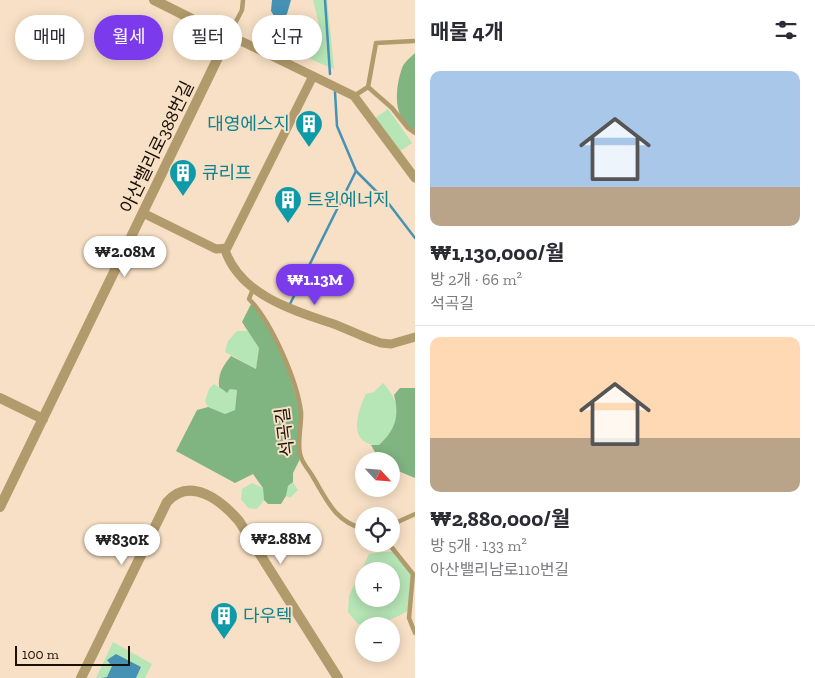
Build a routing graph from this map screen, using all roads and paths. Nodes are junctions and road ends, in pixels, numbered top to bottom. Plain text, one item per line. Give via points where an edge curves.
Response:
1 (154, 0) edge
2 (243, 0) edge
3 (183, 15) edge
4 (240, 15) edge
5 (414, 41) edge
6 (242, 42) edge
7 (217, 60) edge
8 (312, 76) junction
9 (368, 87) junction
10 (354, 96) junction
11 (415, 132) edge
12 (415, 178) edge
13 (143, 213) junction
14 (225, 250) junction
15 (253, 289) junction
16 (415, 337) edge
17 (0, 398) edge
18 (43, 419) junction
19 (0, 507) edge
20 (415, 514) edge
21 (400, 521) edge
22 (355, 526) edge
23 (395, 552) edge
24 (415, 633) edge
25 (81, 678) edge
26 (338, 678) edge

1 - 3 street
2 - 4 lane
5 - 9 lane via 376,42
6 - 8 street
7 - 13 street, 아산밸리로388번길
8 - 10 street
8 - 14 street via 232,242
9 - 10 lane
9 - 11 lane
10 - 12 street
13 - 14 street
13 - 18 street, 아산밸리로388번길
14 - 15 street, 석곡길 via 229,261
15 - 16 street, 석곡길 via 294,311 372,340 391,344
15 - 22 lane, 석곡길 via 248,299 267,324 295,392 300,410 301,458 330,508 346,523
17 - 18 street
18 - 19 street, 아산밸리로388번길
20 - 21 lane
23 - 24 lane via 413,574 409,618
25 - 26 street via 167,502 178,492 191,490 216,500 239,521

